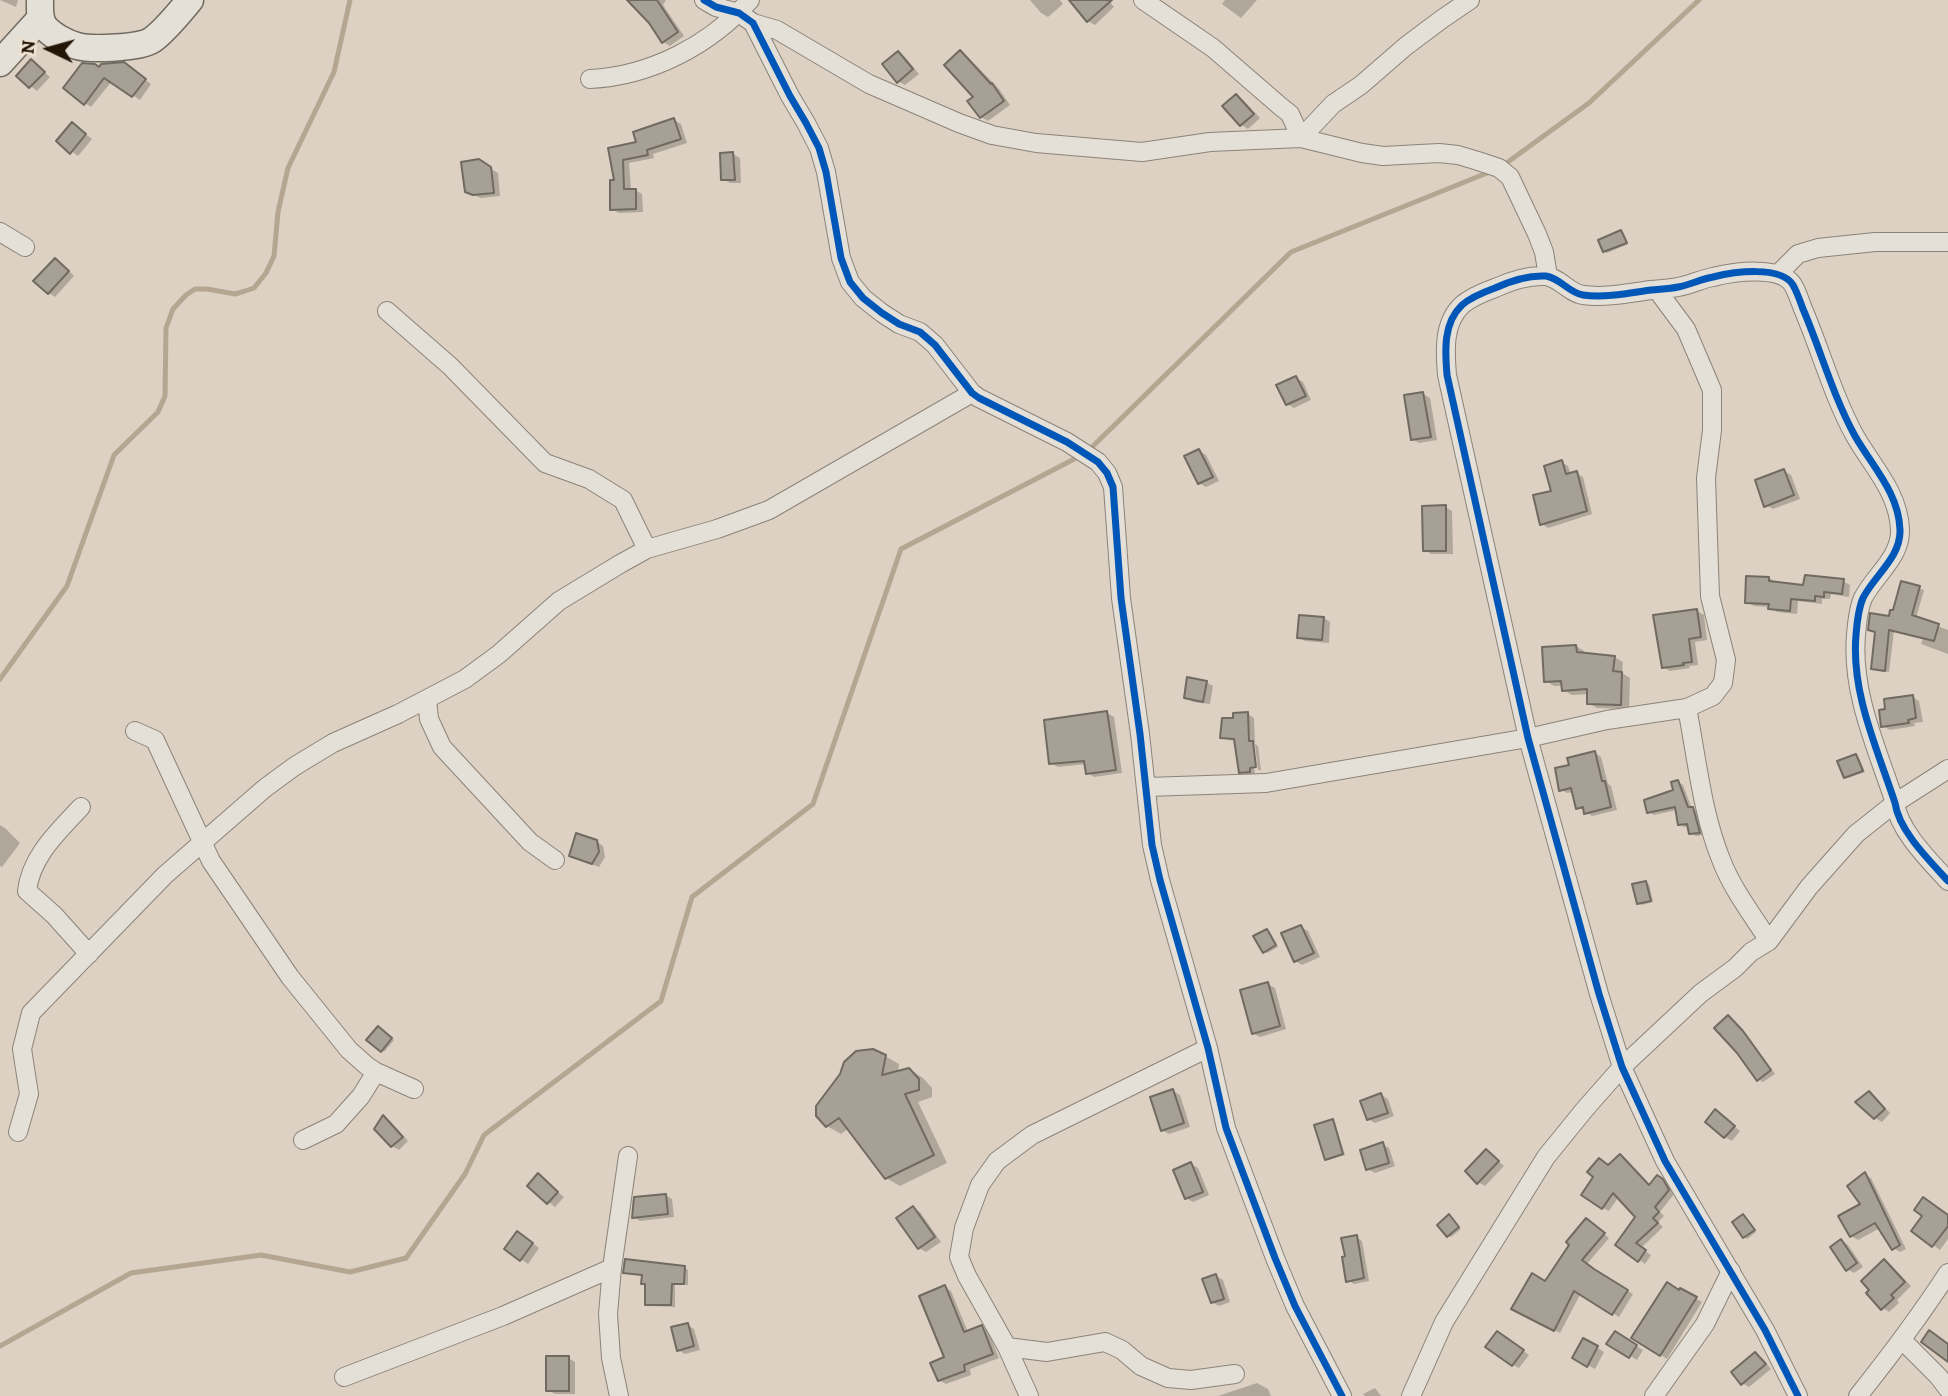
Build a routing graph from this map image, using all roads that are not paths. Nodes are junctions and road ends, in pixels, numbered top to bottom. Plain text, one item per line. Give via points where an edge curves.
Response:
1 (190, 0) edge
2 (704, 0) edge
3 (1143, 0) edge
4 (1470, 0) edge
5 (40, 9) edge
6 (747, 12) edge
7 (0, 63) edge
8 (590, 79) dead end
9 (1301, 138) junction
10 (0, 232) edge
11 (1948, 242) edge
12 (25, 247) dead end
13 (1779, 273) junction
14 (1548, 276) junction
15 (1657, 290) junction
16 (387, 312) dead end
17 (972, 393) junction
18 (647, 549) junction
19 (427, 699) junction
20 (1687, 708) junction
21 (135, 731) dead end
22 (1528, 738) junction
23 (1948, 769) edge
24 (1147, 787) junction
25 (1895, 803) junction
26 (81, 807) dead end
27 (203, 841) junction
28 (555, 860) dead end
29 (1948, 881) edge
30 (1769, 941) junction
31 (89, 954) junction
32 (1208, 1048) junction
33 (1622, 1067) junction
34 (376, 1072) junction
35 (414, 1089) dead end
36 (18, 1132) dead end
37 (303, 1140) dead end
38 (628, 1156) dead end
39 (612, 1268) junction
40 (1731, 1271) junction
41 (1948, 1273) edge
42 (1902, 1340) junction
43 (1007, 1347) junction
44 (1235, 1374) dead end
45 (344, 1377) dead end
46 (1948, 1389) edge
47 (619, 1396) edge
48 (1029, 1396) edge
49 (1342, 1396) edge
50 (1411, 1396) edge
51 (1654, 1396) edge
52 (1798, 1396) edge
53 (1858, 1396) edge

1 - 5 street via 151,41 110,47 77,46 60,39 46,30
2 - 6 street via 716,8
3 - 9 street via 1213,48 1290,114
4 - 9 street via 1333,104
5 - 7 street
6 - 8 street via 662,63
6 - 9 street via 869,84 992,135 1142,152 1210,142
6 - 17 street via 819,148 850,282 882,313 935,345
9 - 14 street via 1383,156 1458,155 1499,168 1510,177 1537,234
10 - 12 street
11 - 13 street via 1818,248 1798,254
13 - 15 street via 1714,276
13 - 25 street via 1791,282 1841,409 1896,505 1897,547 1863,599 1854,658 1860,700
14 - 15 street via 1580,294
14 - 22 street via 1504,283 1461,306 1444,344
15 - 20 street via 1686,329 1712,390 1713,429 1706,478 1710,596 1726,660 1723,682 1713,696
16 - 18 street via 450,366 545,463 589,479 623,500
17 - 18 street via 769,510
17 - 24 street via 1067,442 1107,472 1113,487 1121,598
18 - 19 street via 559,601 499,654
19 - 27 street via 295,766
19 - 28 street via 429,719 442,747 530,842
20 - 22 street
20 - 30 street via 1722,863
21 - 27 street via 155,740
22 - 24 street via 1266,783
22 - 33 street
23 - 25 street
24 - 32 street via 1160,880
25 - 29 street via 1896,815 1914,842
25 - 30 street via 1856,834
26 - 31 street via 46,844 27,891
27 - 31 street
27 - 34 street via 211,861 290,977 349,1050
30 - 33 street via 1702,993
31 - 36 street via 30,1013 22,1048 29,1094
32 - 43 street via 1032,1135 998,1161 980,1185 959,1257
32 - 49 street via 1226,1128 1275,1258
33 - 40 street via 1665,1161
33 - 50 street via 1546,1157 1508,1216 1444,1321
34 - 35 street
34 - 37 street via 336,1124
38 - 39 street
39 - 45 street
39 - 47 street via 608,1314
40 - 51 street via 1705,1324
40 - 52 street
41 - 42 street
42 - 46 street
42 - 53 street
43 - 44 street via 1047,1352 1105,1342 1168,1378
43 - 48 street

